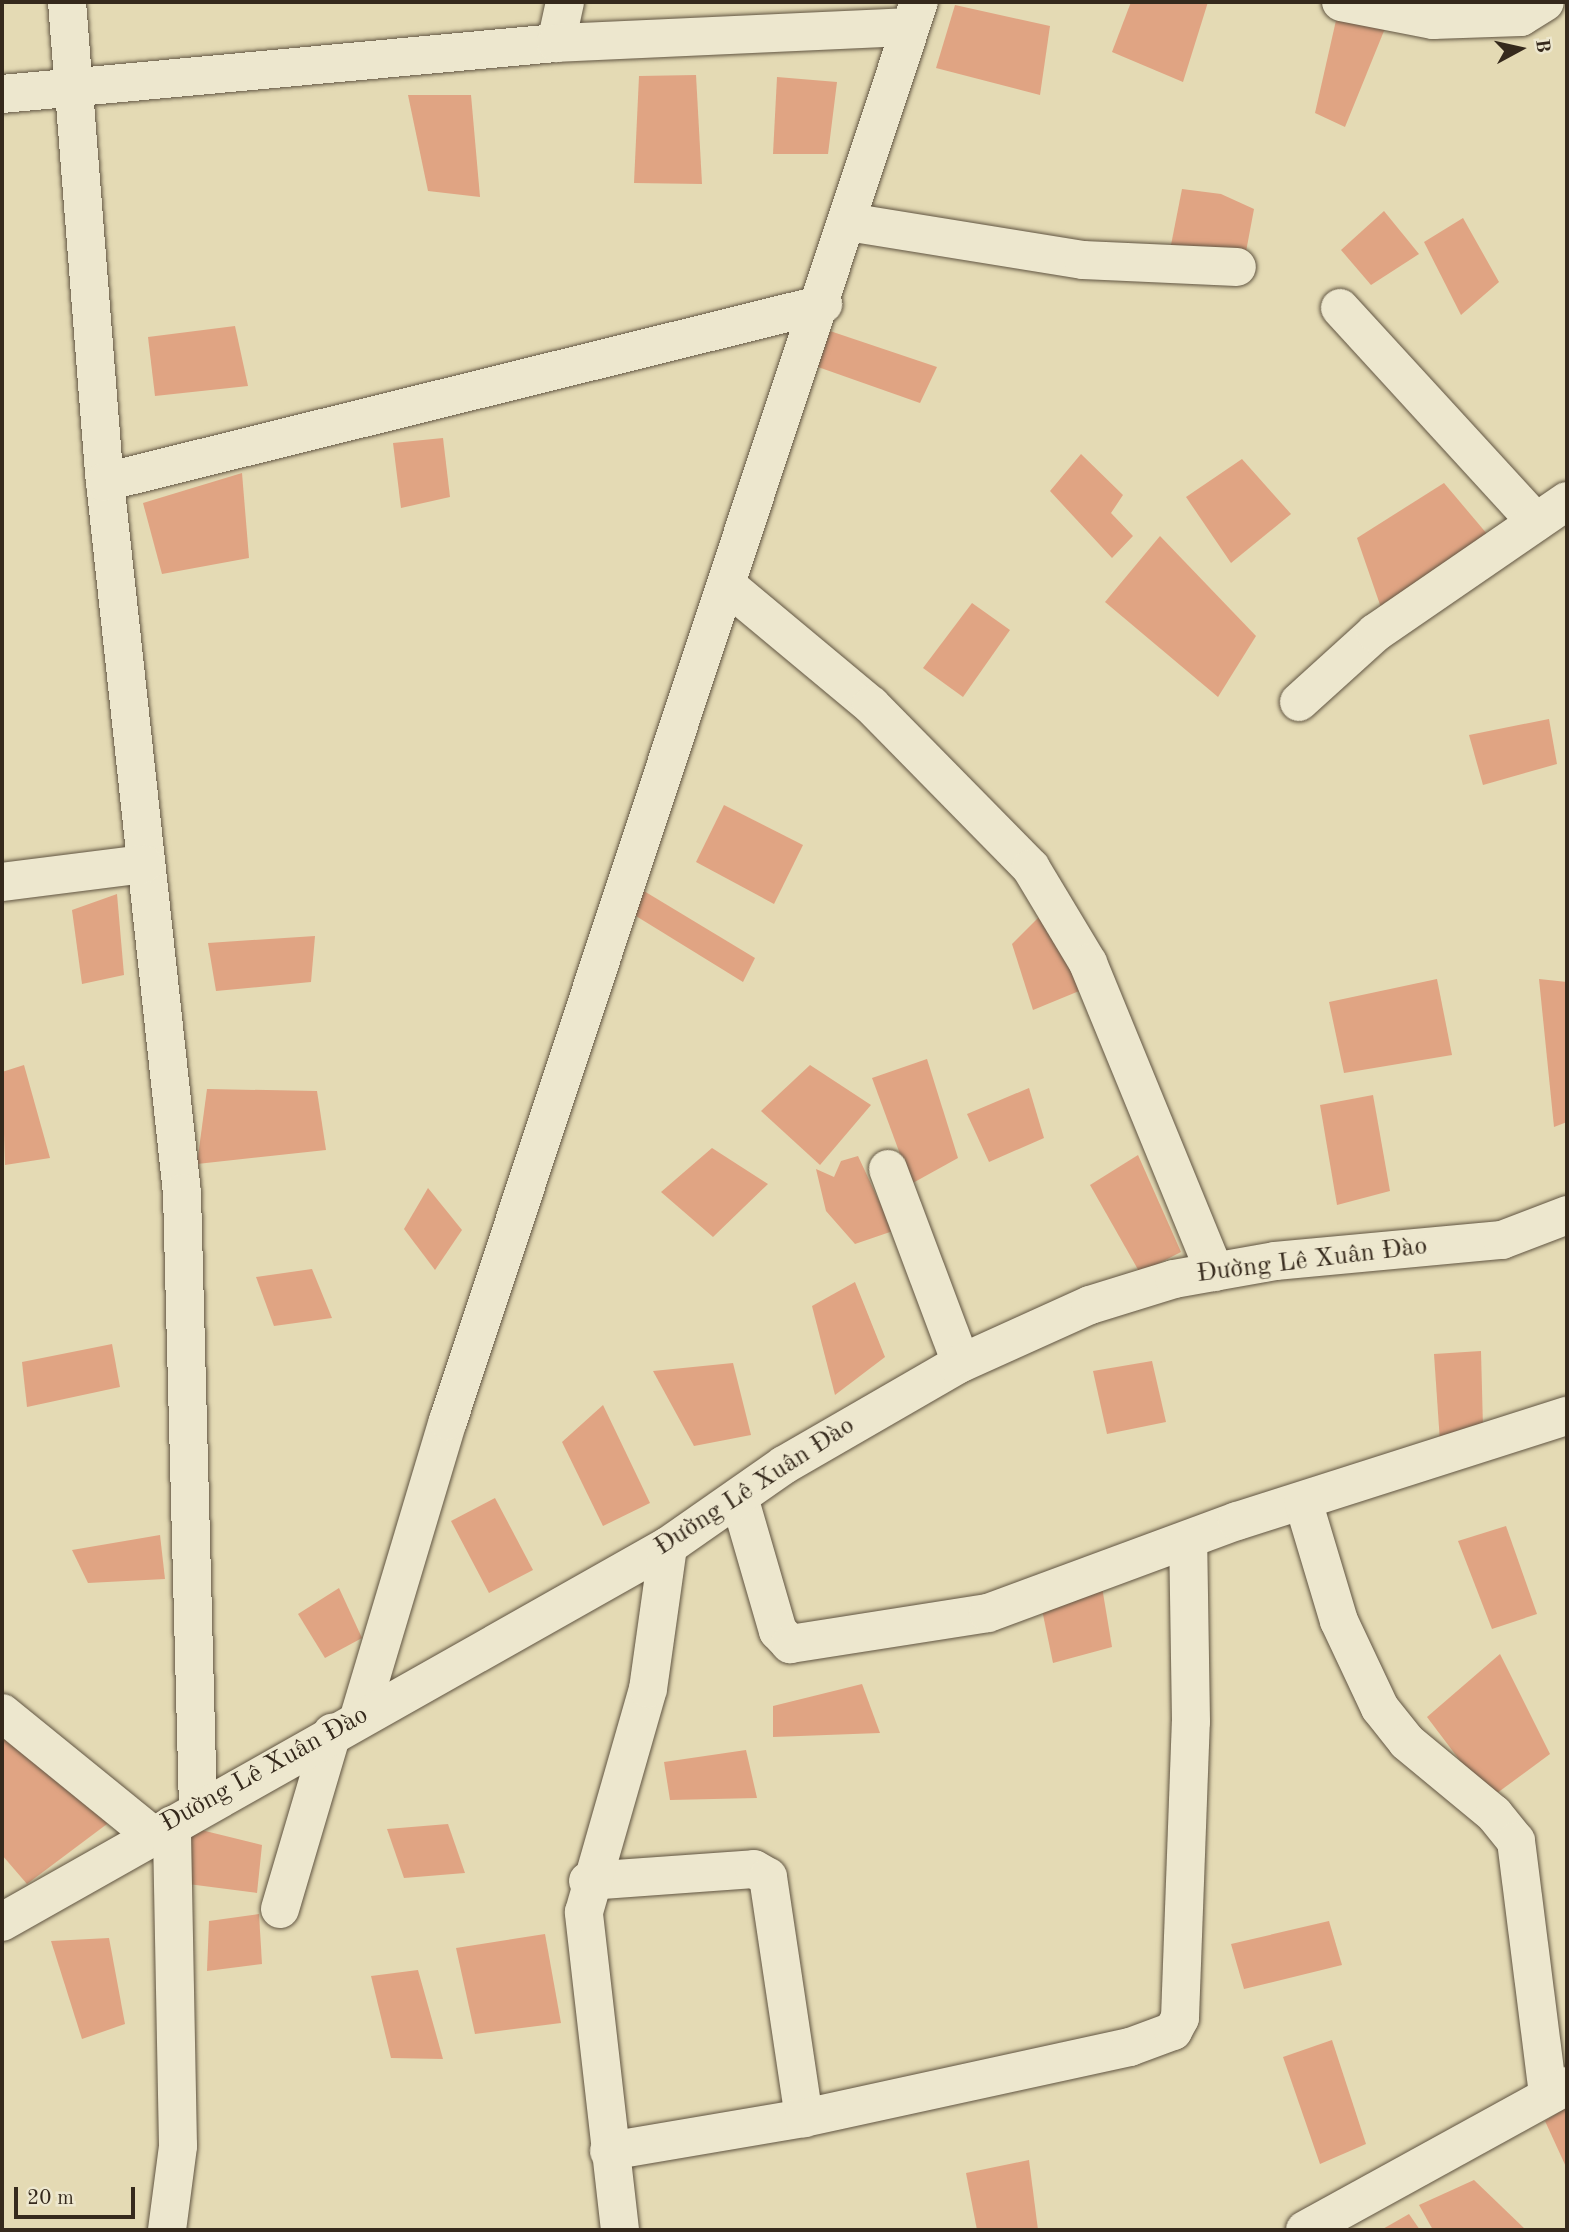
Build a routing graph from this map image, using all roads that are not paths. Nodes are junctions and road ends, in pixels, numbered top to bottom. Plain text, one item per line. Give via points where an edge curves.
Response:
1 (67, 2) edge
2 (565, 2) edge
3 (1341, 2) edge
4 (1545, 2) edge
5 (914, 14) edge
6 (556, 43) junction
7 (71, 90) junction
8 (2, 93) edge
9 (848, 222) junction
10 (1237, 267) dead end
11 (823, 304) junction
12 (1340, 308) dead end
13 (105, 482) junction
14 (1567, 501) edge
15 (1536, 522) junction
16 (728, 586) junction
17 (1299, 702) dead end
18 (144, 864) junction
19 (2, 882) edge
20 (888, 1169) dead end
21 (1567, 1215) edge
22 (1215, 1272) junction
23 (961, 1363) junction
24 (1567, 1416) edge
25 (739, 1497) junction
26 (1303, 1501) junction
27 (1188, 1541) junction
28 (668, 1546) junction
29 (2, 1713) edge
30 (346, 1725) junction
31 (173, 1822) junction
32 (588, 1881) junction
33 (280, 1909) dead end
34 (2, 1922) edge
35 (1558, 2090) edge
36 (804, 2118) junction
37 (609, 2151) junction
38 (167, 2230) edge
39 (620, 2230) edge
40 (1305, 2230) edge

1 - 7 street
2 - 6 street
3 - 4 street via 1433,20 1521,17
5 - 6 street
5 - 9 street
6 - 7 street
7 - 8 street
7 - 13 street
9 - 10 street via 1083,260
9 - 11 street
11 - 13 street
11 - 16 street
12 - 15 street
13 - 18 street
14 - 15 street
15 - 17 street via 1375,633
16 - 22 street via 871,705 1031,868 1088,963
16 - 30 street
18 - 19 street
18 - 31 street via 182,1193
20 - 23 street
21 - 22 street, Đường Lê Xuân Đào via 1502,1240
22 - 23 street, Đường Lê Xuân Đào via 1109,1298
23 - 25 street, Đường Lê Xuân Đào via 853,1422
24 - 26 street
25 - 27 street via 778,1631 790,1644 988,1613
25 - 28 street, Đường Lê Xuân Đào
26 - 27 street
26 - 35 street via 1339,1620 1380,1708 1407,1742 1494,1814 1516,1841
27 - 36 street via 1191,1722 1180,2018 1173,2031 1130,2048
28 - 30 street, Đường Lê Xuân Đào
28 - 32 street via 648,1689
29 - 31 street
30 - 31 street, Đường Lê Xuân Đào
30 - 33 street
31 - 34 street, Đường Lê Xuân Đào
31 - 38 street via 178,2146
32 - 36 street via 754,1869 768,1877
32 - 37 street via 587,1959
35 - 40 street
36 - 37 street
37 - 39 street

